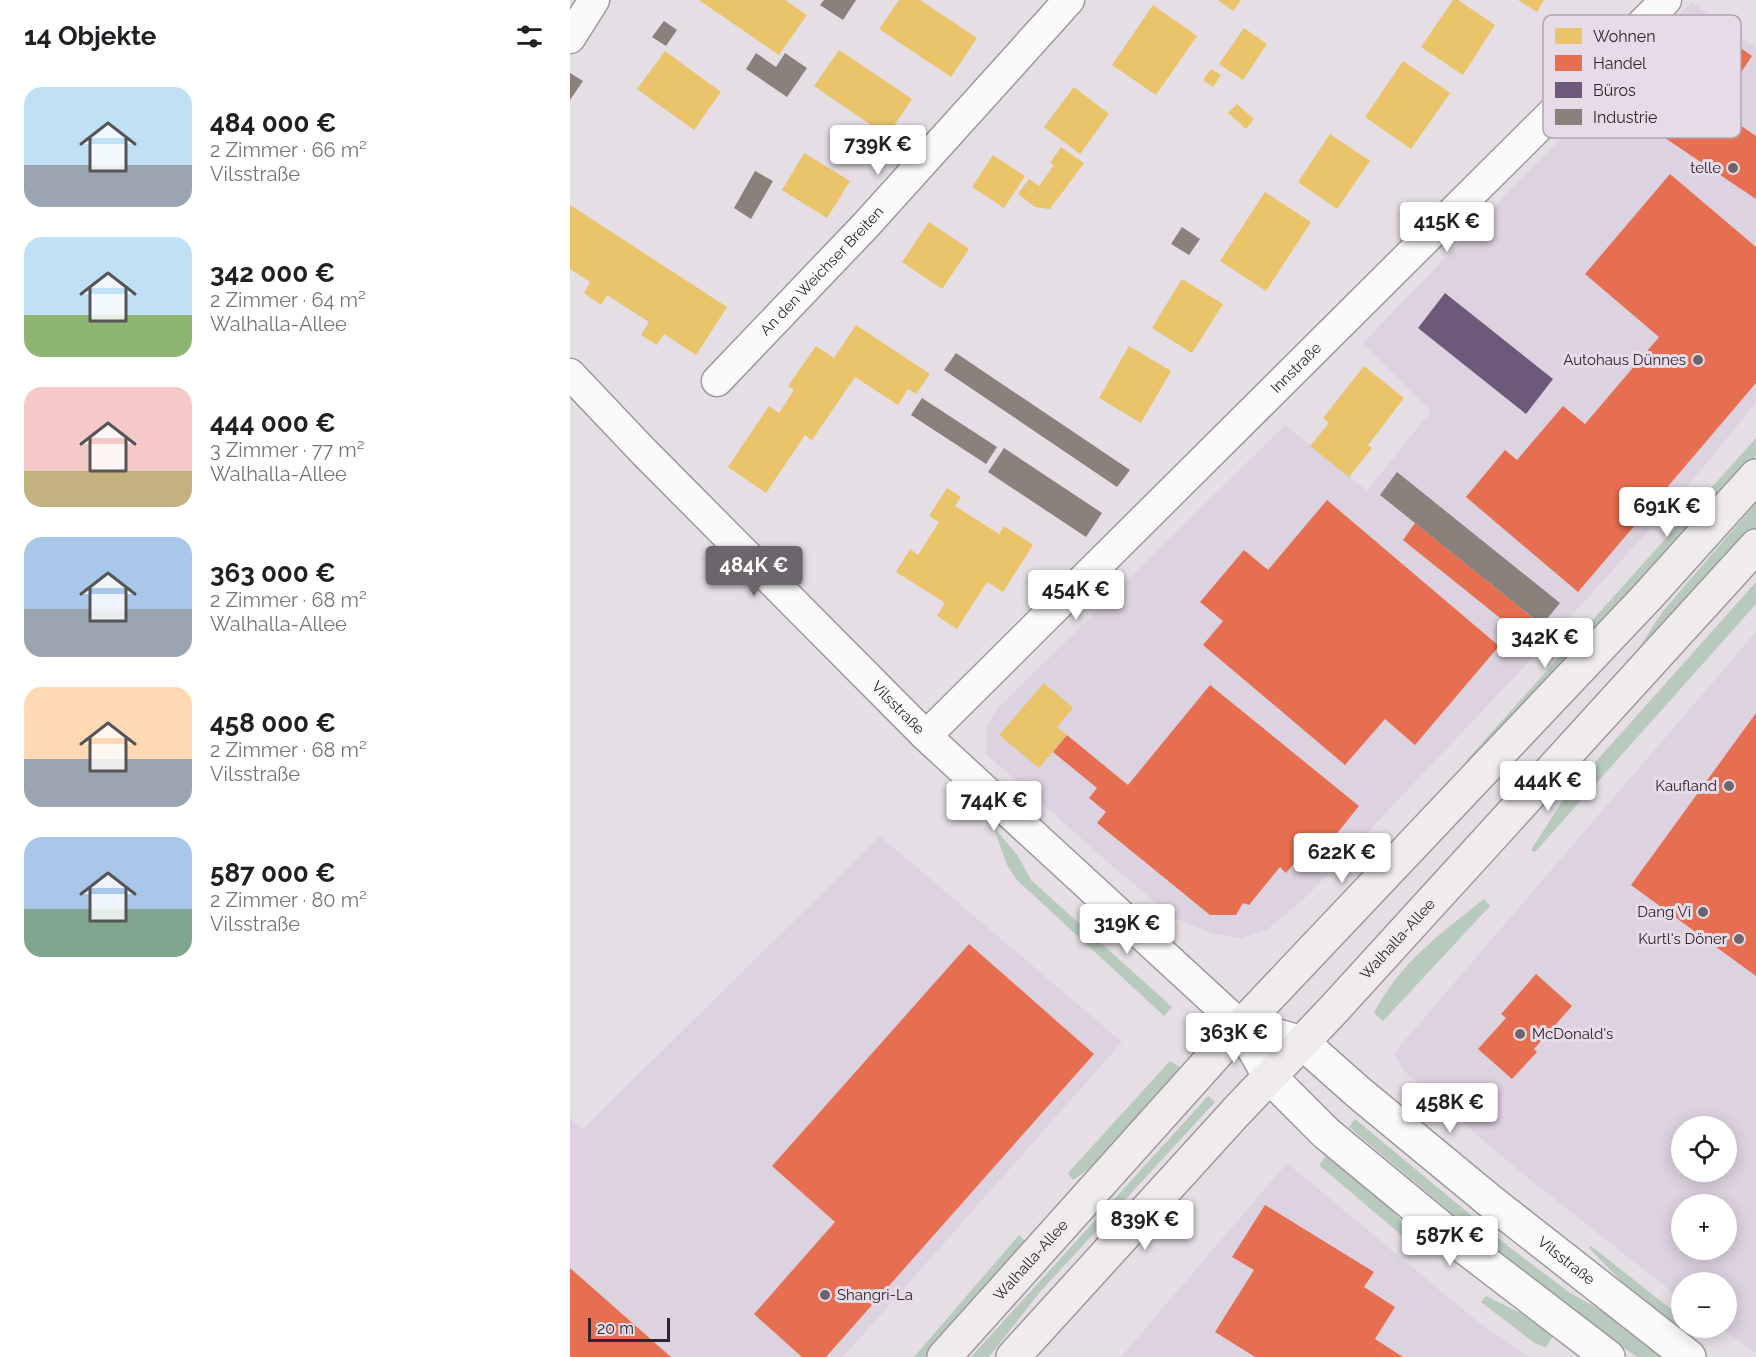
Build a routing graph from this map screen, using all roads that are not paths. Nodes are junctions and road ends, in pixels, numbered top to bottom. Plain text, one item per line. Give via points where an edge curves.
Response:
1 (594, 0) edge
2 (1070, 0) edge
3 (1666, 0) edge
4 (1651, 15) edge
5 (570, 38) edge
6 (1543, 122) edge
7 (570, 374) edge
8 (717, 381) dead end
9 (1756, 476) edge
10 (1756, 546) edge
11 (926, 735) junction
12 (1242, 1026) junction
13 (1303, 1042) junction
14 (1270, 1077) junction
15 (944, 1357) edge
16 (1013, 1357) edge
17 (1608, 1357) edge
18 (1689, 1357) edge

1 - 5 street
2 - 8 street, An den Weichser Breiten via 866,225
3 - 4 street, Innstraße
6 - 11 street, Innstraße
7 - 11 street, Vilsstraße
9 - 12 main road, Walhalla-Allee via 1552,699
10 - 13 main road, Walhalla-Allee
11 - 12 street, Vilsstraße
12 - 13 street, Vilsstraße
12 - 14 street, Vilsstraße
12 - 15 main road, Walhalla-Allee
13 - 14 main road, Walhalla-Allee
13 - 18 street, Vilsstraße via 1490,1201
14 - 16 main road, Walhalla-Allee
14 - 17 street, Vilsstraße via 1335,1140 1458,1242

